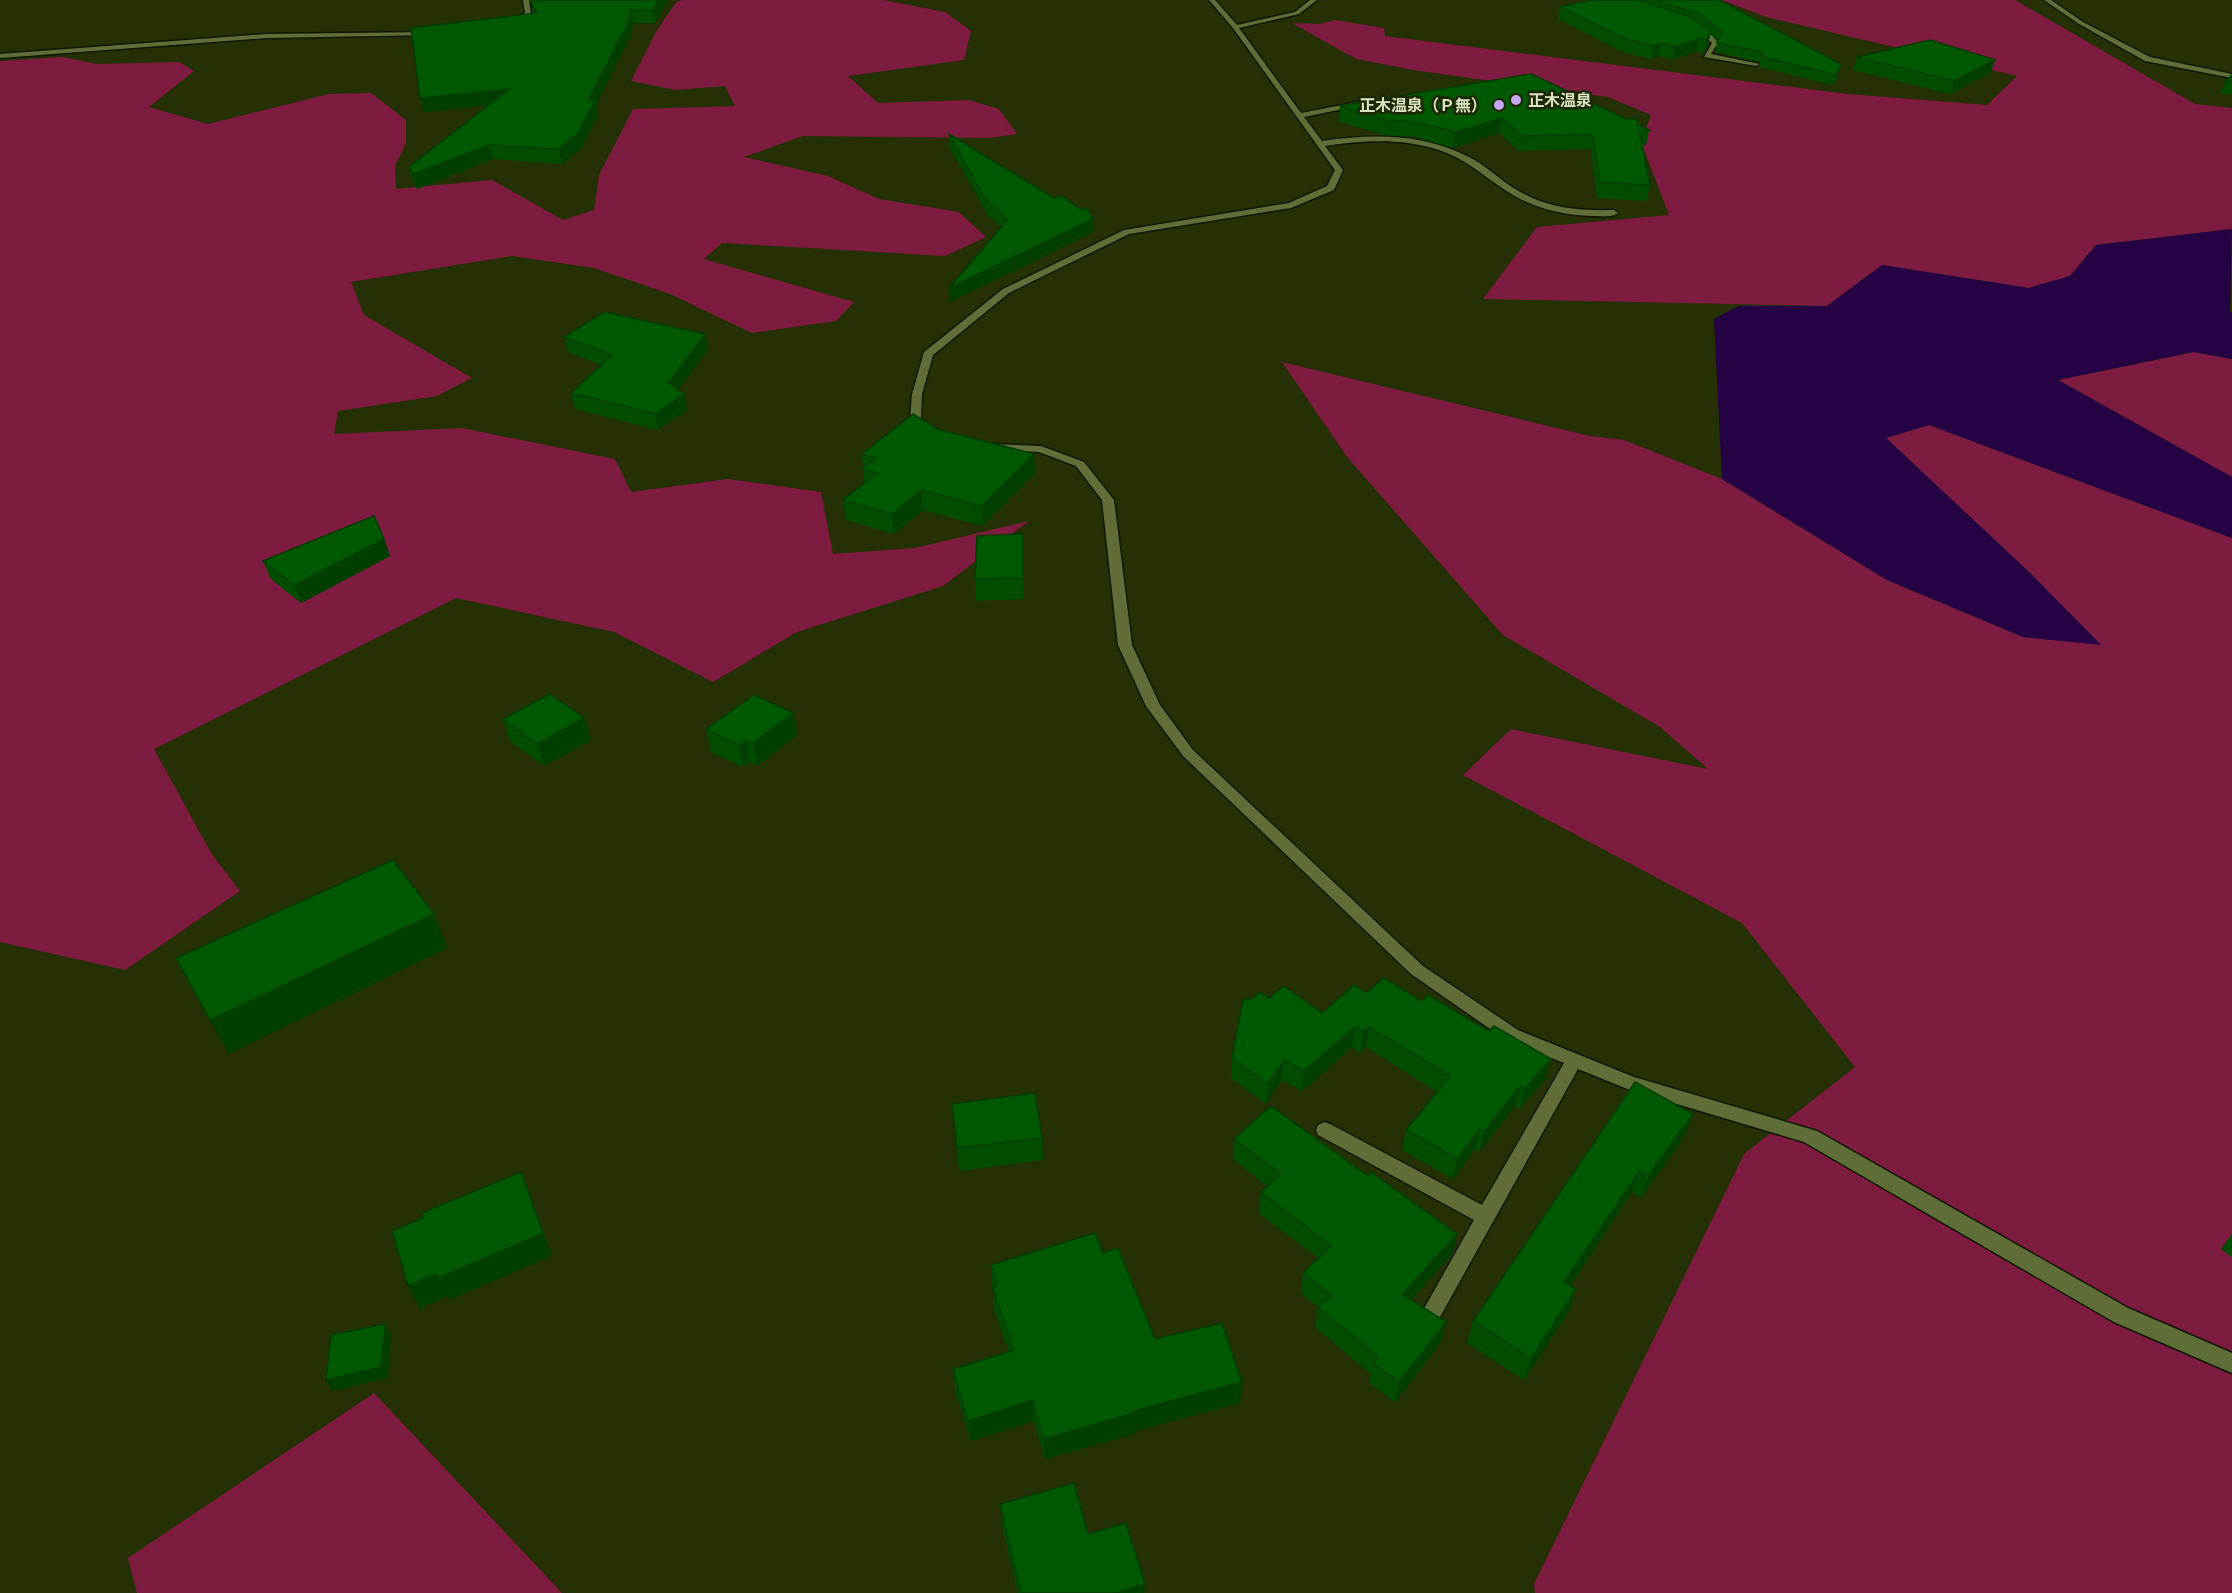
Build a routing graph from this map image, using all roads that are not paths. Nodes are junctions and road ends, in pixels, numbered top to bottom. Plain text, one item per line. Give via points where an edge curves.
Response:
1 (526, 0) edge
2 (1212, 0) edge
3 (1314, 0) edge
4 (2047, 0) edge
5 (539, 10) edge
6 (527, 11) junction
7 (1686, 21) edge
8 (504, 25) edge
9 (1235, 27) junction
10 (437, 33) edge
11 (0, 56) edge
12 (1756, 64) edge
13 (2232, 76) edge
14 (1370, 102) edge
15 (1298, 116) junction
16 (1319, 144) junction
17 (1614, 213) dead end
18 (940, 438) edge
19 (984, 447) edge
20 (1574, 1060) junction
21 (1324, 1130) dead end
22 (1486, 1217) junction
23 (1433, 1311) edge
24 (2232, 1362) edge

1 - 6 street
2 - 9 street
3 - 9 street via 1297,13
4 - 13 street via 2081,23 2148,58
5 - 6 street
6 - 8 street via 528,14
7 - 12 street via 1715,43 1707,55
9 - 15 street
10 - 11 street via 267,36
14 - 15 street
15 - 16 street
16 - 17 street via 1368,136 1436,146 1465,158 1546,210
16 - 18 street via 1339,170 1330,188 1291,205 1127,232 1006,291 928,354 917,394 915,420
19 - 20 street via 1041,449 1080,464 1108,500 1125,645 1153,706 1188,753 1417,970 1512,1035
20 - 22 street
20 - 24 street via 1630,1083 1810,1136 2121,1315
21 - 22 street
22 - 23 street

